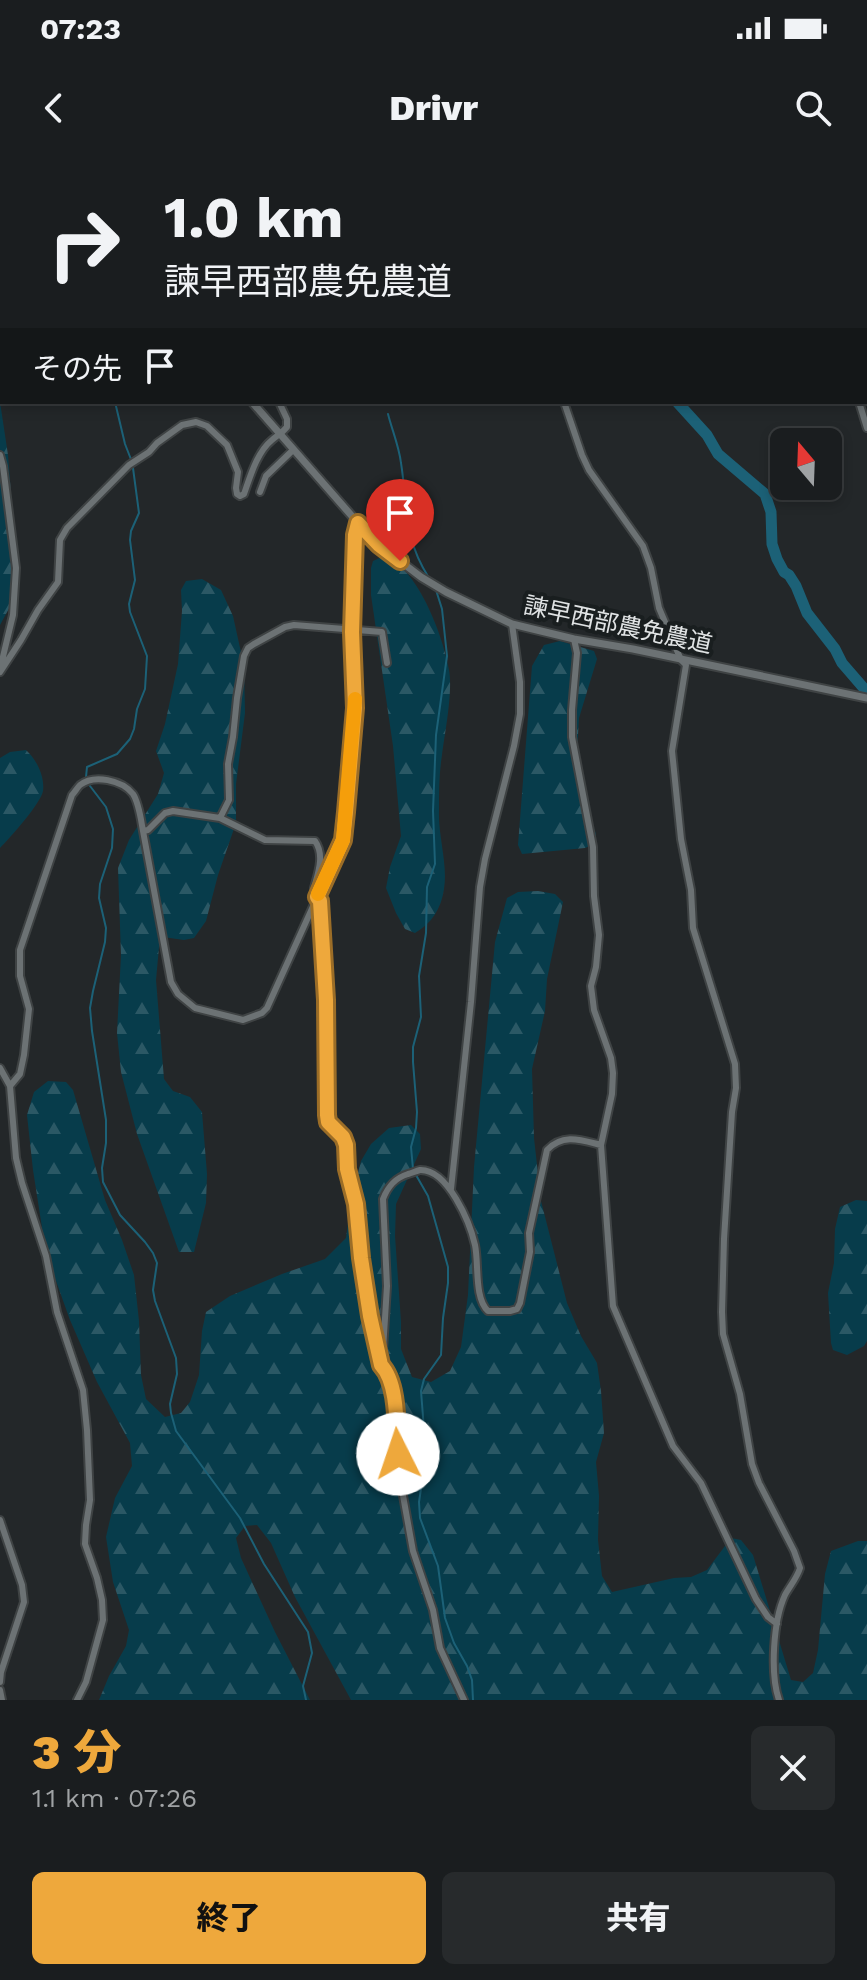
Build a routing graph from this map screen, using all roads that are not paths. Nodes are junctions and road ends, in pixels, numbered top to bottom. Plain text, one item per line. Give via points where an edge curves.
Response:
1 (254, 404) edge
2 (280, 404) edge
3 (565, 404) edge
4 (860, 404) edge
5 (867, 428) edge
6 (281, 435) junction
7 (293, 450) junction
8 (0, 455) edge
9 (260, 492) dead end
10 (358, 523) junction
11 (512, 624) junction
12 (352, 628) junction
13 (574, 639) junction
14 (681, 660) junction
15 (387, 663) dead end
16 (0, 670) edge
17 (867, 698) edge
18 (220, 818) junction
19 (143, 831) junction
20 (317, 897) junction
21 (0, 1068) edge
22 (10, 1086) junction
23 (601, 1145) junction
24 (451, 1191) junction
25 (387, 1371) junction
26 (0, 1520) edge
27 (777, 1624) junction
28 (0, 1682) edge
29 (0, 1690) edge
30 (2, 1700) edge
31 (77, 1700) edge
32 (464, 1700) edge
33 (779, 1700) edge

1 - 6 street, 諫早西部農免農道
2 - 6 street via 287,419
3 - 14 street via 589,470 648,557 659,608
4 - 5 street
6 - 7 street, 諫早西部農免農道
6 - 16 street via 263,450 240,496 227,445 196,422 182,425 123,471 62,536 58,582
7 - 9 street via 266,476
7 - 10 street, 諫早西部農免農道
8 - 16 street via 16,568 13,615
10 - 11 street, 諫早西部農免農道 via 421,577
10 - 12 street
11 - 13 street, 諫早西部農免農道
11 - 24 street via 520,714 480,887
12 - 15 street via 382,632
12 - 18 street via 294,625 248,648 228,764 229,800
12 - 20 street via 355,708 343,840
13 - 14 street, 諫早西部農免農道
13 - 23 street via 572,737 593,847 599,935 591,986 613,1073
14 - 17 street, 諫早西部農免農道
14 - 27 street via 686,665 672,751 681,839 693,928 737,1078 724,1239 723,1334 752,1464 800,1568
18 - 19 street via 173,811
18 - 20 street via 265,840 315,841 320,854
19 - 20 street via 171,982 195,1008 243,1020 262,1013
19 - 22 street via 135,796 125,786 94,779 72,795 20,950 29,1009 20,1074
20 - 25 street via 324,956 328,1122 346,1145 370,1316
21 - 22 street
22 - 31 street via 22,1183 83,1390 90,1500 85,1544 103,1620
23 - 24 street via 573,1138 547,1150 517,1309 488,1311 483,1306 475,1245
23 - 27 street via 613,1306 673,1446 701,1483 756,1599
24 - 25 street via 443,1180 421,1170 394,1181 383,1199
25 - 32 street via 413,1551 440,1648
26 - 28 street via 24,1602
27 - 33 street via 773,1668
29 - 30 street

